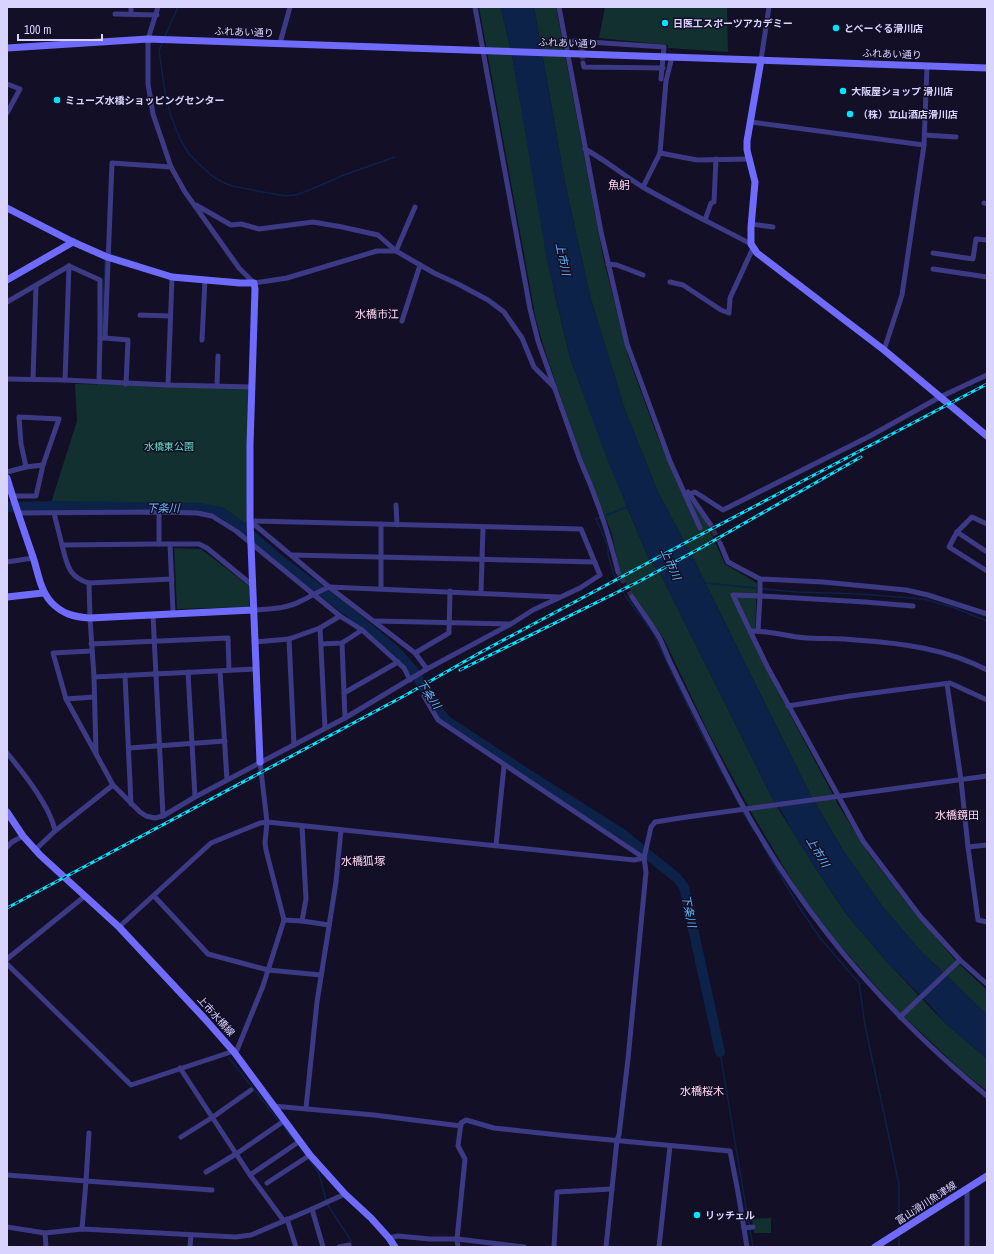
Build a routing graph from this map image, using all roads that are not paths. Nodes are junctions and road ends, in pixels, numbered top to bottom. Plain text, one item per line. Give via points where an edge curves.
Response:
1 (131, 7) edge
2 (158, 7) edge
3 (290, 7) edge
4 (475, 7) edge
5 (559, 7) edge
6 (769, 7) edge
7 (115, 14) dead end
8 (131, 14) junction
9 (157, 15) junction
10 (148, 39) junction
11 (574, 41) dead end
12 (280, 43) junction
13 (7, 48) edge
14 (485, 51) junction
15 (565, 53) junction
16 (664, 57) junction
17 (672, 57) junction
18 (761, 60) junction
19 (583, 63) dead end
20 (927, 66) junction
21 (662, 68) junction
22 (987, 68) edge
23 (661, 79) dead end
24 (7, 84) edge
25 (7, 113) edge
26 (750, 122) junction
27 (925, 135) junction
28 (956, 137) dead end
29 (924, 145) junction
30 (585, 149) junction
31 (660, 153) junction
32 (716, 159) junction
33 (750, 160) junction
34 (171, 167) junction
35 (643, 187) junction
36 (193, 204) junction
37 (415, 207) dead end
38 (7, 208) edge
39 (705, 220) junction
40 (751, 224) junction
41 (773, 227) dead end
42 (987, 240) edge
43 (73, 242) junction
44 (752, 246) junction
45 (396, 251) junction
46 (932, 253) dead end
47 (107, 257) junction
48 (608, 264) junction
49 (420, 265) junction
50 (69, 266) junction
51 (933, 269) dead end
52 (643, 275) dead end
53 (172, 277) junction
54 (987, 277) edge
55 (7, 280) edge
56 (205, 280) junction
57 (670, 282) dead end
58 (254, 283) junction
59 (36, 286) junction
60 (7, 302) edge
61 (140, 315) dead end
62 (170, 316) junction
63 (402, 322) dead end
64 (102, 338) junction
65 (202, 340) dead end
66 (884, 350) junction
67 (218, 356) dead end
68 (987, 375) edge
69 (7, 379) edge
70 (33, 379) junction
71 (65, 380) junction
72 (98, 382) junction
73 (126, 384) junction
74 (168, 385) junction
75 (217, 386) junction
76 (252, 387) junction
77 (555, 388) junction
78 (940, 397) junction
79 (987, 436) edge
80 (43, 465) junction
81 (26, 467) junction
82 (7, 472) edge
83 (7, 478) edge
84 (680, 484) junction
85 (690, 494) junction
86 (12, 498) junction
87 (396, 505) dead end
88 (16, 510) junction
89 (159, 512) junction
90 (54, 513) junction
91 (250, 524) junction
92 (382, 524) junction
93 (710, 524) tunnel mouth
94 (987, 524) edge
95 (397, 525) junction
96 (483, 528) junction
97 (700, 528) dead end
98 (957, 532) junction
99 (250, 541) junction
100 (720, 543) tunnel mouth
101 (159, 544) junction
102 (170, 544) junction
103 (62, 545) junction
104 (987, 552) edge
105 (291, 555) junction
106 (381, 557) junction
107 (33, 558) junction
108 (482, 558) junction
109 (7, 562) edge
110 (595, 562) junction
111 (987, 571) edge
112 (618, 572) tunnel mouth
113 (172, 578) junction
114 (760, 579) junction
115 (89, 583) junction
116 (252, 585) junction
117 (328, 587) junction
118 (381, 588) junction
119 (450, 591) junction
120 (481, 592) junction
121 (43, 593) junction
122 (315, 593) junction
123 (760, 596) junction
124 (7, 597) edge
125 (560, 597) junction
126 (632, 597) tunnel mouth
127 (913, 606) dead end
128 (253, 610) junction
129 (174, 613) junction
130 (987, 614) edge
131 (153, 615) junction
132 (340, 616) junction
133 (90, 618) junction
134 (376, 621) junction
135 (450, 623) junction
136 (512, 624) junction
137 (320, 628) junction
138 (362, 630) junction
139 (750, 631) junction
140 (758, 631) junction
141 (289, 639) junction
142 (155, 641) junction
143 (255, 642) junction
144 (342, 642) junction
145 (91, 644) junction
146 (322, 644) junction
147 (92, 651) junction
148 (415, 653) junction
149 (398, 662) junction
150 (228, 670) junction
151 (256, 670) junction
152 (425, 670) junction
153 (987, 670) edge
154 (220, 671) junction
155 (188, 672) junction
156 (157, 674) junction
157 (125, 675) junction
158 (94, 677) junction
159 (411, 679) junction
160 (947, 684) junction
161 (344, 693) junction
162 (424, 696) dead end
163 (94, 697) junction
164 (66, 699) junction
165 (987, 700) edge
166 (788, 706) junction
167 (345, 718) junction
168 (325, 728) junction
169 (225, 741) junction
170 (192, 744) junction
171 (294, 745) junction
172 (160, 746) junction
173 (129, 748) junction
174 (7, 753) edge
175 (96, 756) junction
176 (260, 762) junction
177 (504, 766) junction
178 (987, 776) edge
179 (227, 780) junction
180 (961, 780) junction
181 (113, 785) junction
182 (196, 797) junction
183 (836, 797) junction
184 (131, 804) junction
185 (745, 809) junction
186 (7, 812) edge
187 (163, 816) junction
188 (267, 822) junction
189 (302, 826) junction
190 (341, 830) junction
191 (55, 831) junction
192 (23, 836) junction
193 (496, 845) junction
194 (987, 845) edge
195 (7, 847) edge
196 (968, 847) junction
197 (35, 850) junction
198 (644, 858) junction
199 (85, 896) junction
200 (154, 896) junction
201 (284, 920) junction
202 (302, 921) junction
203 (987, 922) edge
204 (329, 925) junction
205 (119, 927) junction
206 (7, 959) edge
207 (960, 960) junction
208 (7, 964) edge
209 (268, 970) junction
210 (321, 975) junction
211 (987, 984) edge
212 (900, 1017) junction
213 (234, 1052) junction
214 (180, 1068) junction
215 (251, 1090) dead end
216 (987, 1096) edge
217 (272, 1106) junction
218 (306, 1108) junction
219 (212, 1117) junction
220 (284, 1121) junction
221 (460, 1126) junction
222 (89, 1133) dead end
223 (181, 1137) dead end
224 (616, 1140) junction
225 (300, 1142) junction
226 (670, 1146) junction
227 (236, 1154) junction
228 (310, 1155) junction
229 (206, 1172) dead end
230 (7, 1175) edge
231 (250, 1175) junction
232 (987, 1176) edge
233 (86, 1181) junction
234 (267, 1182) dead end
235 (967, 1188) junction
236 (212, 1190) dead end
237 (612, 1190) junction
238 (345, 1194) junction
239 (312, 1210) junction
240 (285, 1220) junction
241 (7, 1227) edge
242 (753, 1227) dead end
243 (744, 1228) junction
244 (82, 1229) junction
245 (45, 1233) junction
246 (191, 1235) junction
247 (389, 1238) junction
248 (457, 1239) junction
249 (349, 1245) dead end
250 (46, 1247) edge
251 (190, 1247) edge
252 (296, 1247) edge
253 (323, 1247) edge
254 (339, 1247) edge
255 (394, 1247) edge
256 (458, 1247) edge
257 (524, 1247) edge
258 (554, 1247) edge
259 (606, 1247) edge
260 (659, 1247) edge
261 (747, 1247) edge
262 (875, 1247) edge
263 (968, 1247) edge

1 - 8 street
2 - 9 street
3 - 12 street
4 - 14 street
5 - 15 street
6 - 18 street
7 - 8 street
8 - 9 street
9 - 10 street
10 - 12 street, ふれあい通り
10 - 13 street, ふれあい通り
10 - 34 street via 148,84 151,106
11 - 16 street via 582,44 664,47
12 - 14 street, ふれあい通り
14 - 15 street, ふれあい通り
14 - 77 street via 530,309
15 - 16 street, ふれあい通り
15 - 30 street
16 - 17 street, ふれあい通り
16 - 21 street
17 - 18 street, ふれあい通り
17 - 31 street via 666,81
18 - 20 street, ふれあい通り
18 - 26 street
19 - 21 street via 584,67
20 - 22 street, ふれあい通り
20 - 27 street
21 - 23 street
24 - 25 street via 20,89
26 - 29 street
26 - 33 street via 747,150
27 - 28 street
27 - 29 street
29 - 66 street via 902,295
30 - 35 street
30 - 48 street
31 - 32 street via 697,160
31 - 35 street
32 - 33 street
32 - 39 street via 714,202 711,203
33 - 40 street via 755,182
34 - 36 street
34 - 47 street via 112,163
35 - 39 street
36 - 45 street via 231,225 241,224 259,229 313,222 342,226 378,235
36 - 58 street via 238,268
37 - 45 street
38 - 43 street
39 - 44 street
40 - 41 street
40 - 44 street
42 - 46 street via 976,239 973,259
43 - 47 street
43 - 55 street
44 - 57 street via 730,298 730,313 721,310 683,285
44 - 66 street via 757,253
45 - 49 street
45 - 58 street via 377,251 287,278
47 - 53 street
47 - 64 street
48 - 52 street
48 - 84 street via 627,344 654,421
49 - 63 street
49 - 77 street via 488,300 504,312 522,338 534,367
50 - 59 street
50 - 64 street via 100,280
50 - 71 street
51 - 54 street
53 - 56 street
53 - 62 street
56 - 58 street
56 - 65 street
58 - 76 street
59 - 60 street
59 - 70 street
61 - 62 street
62 - 74 street
64 - 72 street
64 - 73 street via 128,340
66 - 78 street
67 - 75 street
68 - 78 street
69 - 70 street
70 - 71 street
71 - 72 street
72 - 73 street
73 - 74 street
74 - 75 street
75 - 76 street
76 - 91 street
77 - 112 street via 612,545
78 - 79 street
78 - 85 street via 870,436 723,510 696,492
80 - 81 street
80 - 81 street via 60,419 19,417
80 - 86 street via 36,496
81 - 82 street
83 - 86 street
84 - 85 street
84 - 97 street
85 - 93 street
86 - 88 street
87 - 95 street
88 - 90 street
88 - 107 street
89 - 90 street
89 - 99 street via 212,516
89 - 101 street
90 - 103 street
91 - 92 street
91 - 99 street
91 - 105 street
92 - 95 street
92 - 106 street
94 - 98 street via 972,517
95 - 96 street
96 - 108 street
96 - 110 street via 580,529
98 - 104 street
98 - 111 street via 949,547
99 - 116 street
99 - 122 street
100 - 114 street via 728,562
101 - 102 street
101 - 103 street
102 - 113 street
102 - 116 street via 199,544
103 - 115 street via 70,572
105 - 106 street
105 - 117 street
106 - 108 street
106 - 118 street
107 - 109 street
107 - 121 street
108 - 110 street
108 - 120 street
110 - 125 street via 600,575
113 - 115 street
113 - 129 street
114 - 123 street
114 - 130 street via 906,590
115 - 133 street
116 - 128 street
117 - 118 street
117 - 122 street
117 - 134 street
118 - 119 street
119 - 120 street
119 - 135 street
120 - 125 street
121 - 124 street
121 - 133 street via 62,612 75,617
122 - 128 street via 300,602 281,608
122 - 132 street
123 - 127 street
123 - 139 street via 733,596
123 - 140 street
125 - 136 street
126 - 185 street via 659,638
128 - 129 street
128 - 143 street
129 - 131 street
131 - 133 street
131 - 142 street
132 - 137 street
132 - 138 street
133 - 145 street
134 - 135 street
134 - 148 street
135 - 136 street
135 - 148 street via 449,633
136 - 152 street
137 - 141 street
137 - 146 street
138 - 144 street
138 - 149 street
139 - 140 street
139 - 166 street
140 - 153 street via 806,638 918,646 953,655
141 - 143 street
141 - 171 street
142 - 145 street
142 - 150 street via 228,638
142 - 156 street
143 - 151 street
144 - 146 street
144 - 161 street
145 - 147 street
146 - 168 street
147 - 158 street
147 - 164 street via 52,653
148 - 152 street
149 - 159 street
149 - 161 street
150 - 151 street
150 - 154 street
151 - 176 street
152 - 159 street
154 - 155 street
154 - 169 street
155 - 156 street
155 - 170 street
156 - 157 street
156 - 172 street
157 - 158 street
157 - 173 street
158 - 163 street
159 - 167 street
160 - 165 street
160 - 166 street
160 - 180 street
161 - 167 street
162 - 177 street via 438,720
163 - 164 street
163 - 175 street
164 - 175 street
166 - 183 street
167 - 168 street
168 - 171 street
169 - 170 street
169 - 179 street
170 - 172 street
170 - 182 street
171 - 176 street
172 - 173 street
172 - 187 street
173 - 184 street
174 - 191 street via 45,805
175 - 181 street
176 - 179 street
176 - 188 street
177 - 193 street
177 - 198 street
178 - 180 street
179 - 182 street
180 - 183 street
180 - 196 street
181 - 184 street
181 - 191 street
182 - 187 street
183 - 185 street
183 - 207 street via 888,876
184 - 187 street via 146,816
185 - 198 street via 655,822 651,827
185 - 212 street via 795,891 841,951
186 - 192 street, 上市水橋線
188 - 189 street
188 - 200 street via 211,843
188 - 201 street via 266,850
189 - 190 street
189 - 202 street via 306,899
190 - 193 street
190 - 204 street
191 - 197 street
192 - 195 street
192 - 197 street, 上市水橋線
193 - 198 street via 634,860
194 - 196 street
196 - 203 street via 978,920
197 - 199 street, 上市水橋線
198 - 224 street via 646,872 628,1059 619,1135
199 - 205 street, 上市水橋線
199 - 206 street
200 - 205 street
200 - 209 street via 208,954
201 - 202 street
201 - 209 street
202 - 204 street
204 - 210 street
205 - 213 street, 上市水橋線
207 - 211 street
207 - 212 street
208 - 214 street via 130,1085
209 - 210 street
209 - 213 street via 247,1028
210 - 218 street
212 - 216 street
213 - 214 street
213 - 217 street, 上市水橋線
214 - 219 street
215 - 219 street
217 - 218 street
217 - 220 street, 上市水橋線
218 - 221 street
219 - 223 street
219 - 227 street
220 - 225 street, 上市水橋線
220 - 227 street
221 - 224 street via 461,1122 466,1120 494,1128
221 - 248 street via 458,1146 465,1159
222 - 233 street
224 - 226 street
224 - 237 street
225 - 228 street, 上市水橋線
225 - 231 street
226 - 243 street via 730,1151
226 - 260 street
227 - 229 street
227 - 231 street
228 - 234 street
228 - 238 street, 上市水橋線
230 - 233 street
231 - 240 street
232 - 235 street, 富山滑川魚津線
233 - 236 street
233 - 244 street
235 - 262 street, 富山滑川魚津線
235 - 263 street
237 - 258 street via 557,1192
237 - 259 street
238 - 239 street
238 - 247 street, 上市水橋線
239 - 240 street
239 - 253 street
240 - 246 street via 250,1235
240 - 252 street
241 - 245 street
242 - 243 street
243 - 261 street
244 - 245 street
244 - 246 street
245 - 250 street
246 - 251 street
247 - 248 street via 398,1236
247 - 255 street, 上市水橋線
248 - 256 street
248 - 257 street
249 - 254 street

